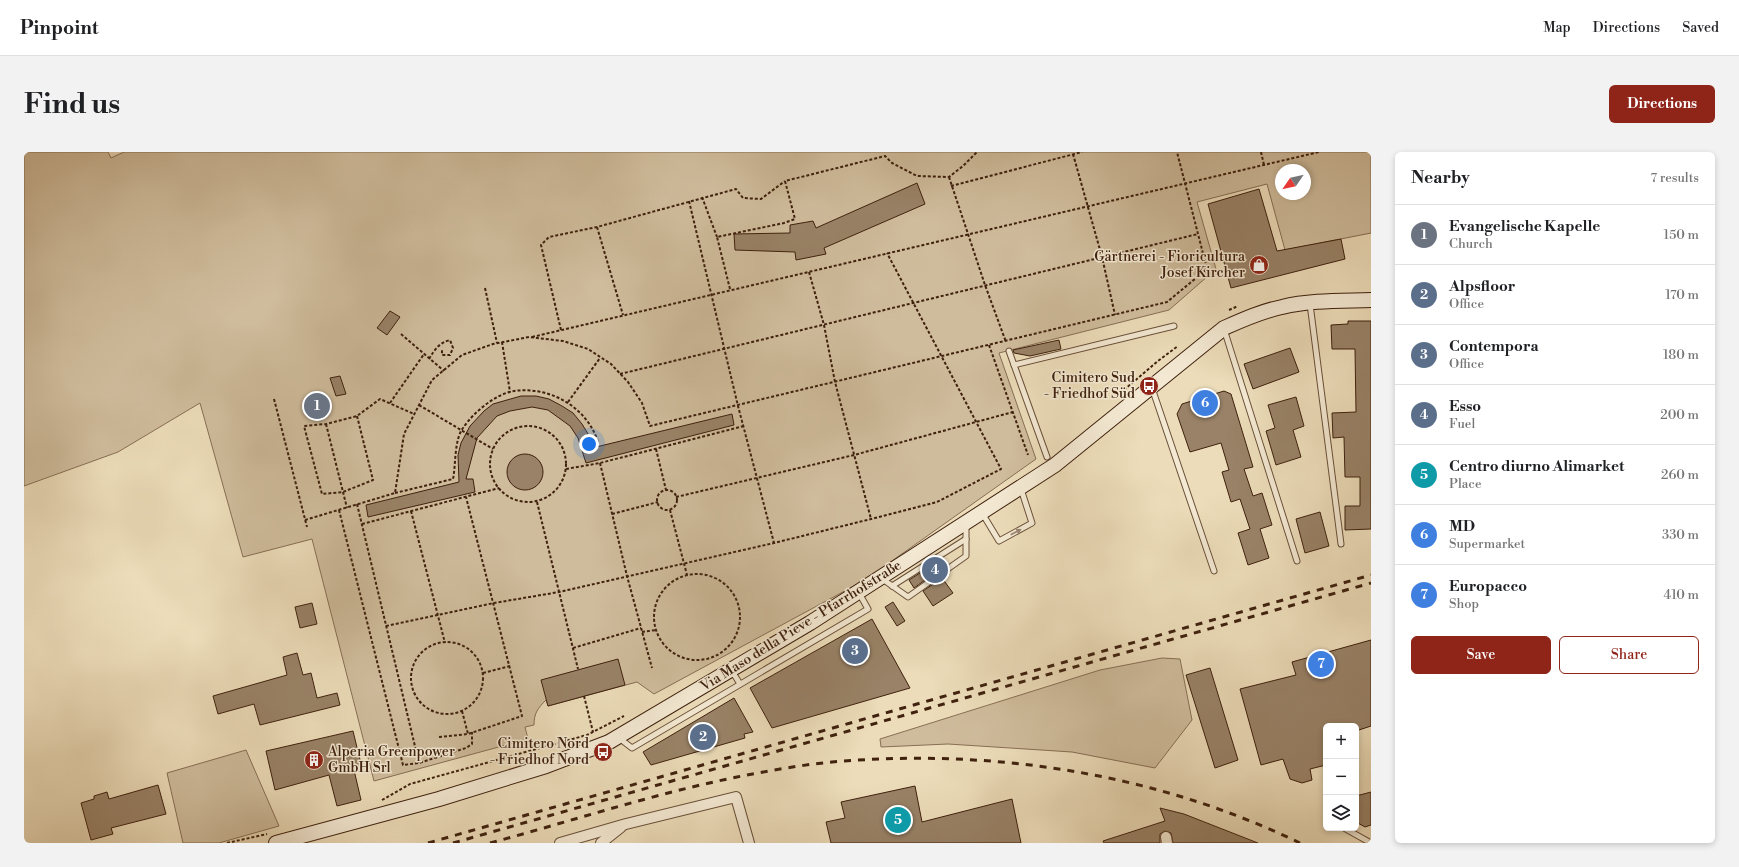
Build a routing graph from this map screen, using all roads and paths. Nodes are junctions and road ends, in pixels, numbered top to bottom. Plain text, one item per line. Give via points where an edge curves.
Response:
1 (977, 152) edge
2 (1082, 152) edge
3 (1176, 152) edge
4 (1261, 152) edge
5 (1319, 152) edge
6 (1073, 154) junction
7 (1264, 165) junction
8 (948, 177) junction
9 (785, 181) junction
10 (1184, 184) junction
11 (951, 186) junction
12 (702, 197) junction
13 (689, 201) junction
14 (1087, 206) junction
15 (597, 227) junction
16 (968, 234) junction
17 (1198, 234) junction
18 (717, 237) junction
19 (887, 253) junction
20 (1102, 257) junction
21 (809, 272) junction
22 (985, 285) junction
23 (485, 288) dead end
24 (730, 290) junction
25 (712, 294) junction
26 (1371, 300) edge
27 (913, 303) junction
28 (1310, 303) junction
29 (1239, 306) dead end
30 (1227, 312) dead end
31 (623, 315) junction
32 (1115, 315) junction
33 (824, 325) junction
34 (1174, 326) dead end
35 (1224, 328) junction
36 (561, 330) junction
37 (401, 334) dead end
38 (528, 337) junction
39 (1006, 341) junction
40 (502, 342) junction
41 (497, 343) junction
42 (1184, 343) dead end
43 (989, 345) junction
44 (442, 349) dead end
45 (724, 349) junction
46 (1009, 351) joint
47 (424, 354) junction
48 (941, 357) junction
49 (601, 358) junction
50 (429, 359) junction
51 (1014, 365) junction
52 (444, 371) junction
53 (620, 374) junction
54 (835, 382) junction
55 (1152, 386) junction
56 (1123, 391) dead end
57 (510, 392) junction
58 (274, 399) dead end
59 (568, 402) junction
60 (390, 403) junction
61 (418, 405) junction
62 (738, 406) junction
63 (1013, 412) junction
64 (414, 414) junction
65 (357, 416) junction
66 (977, 422) junction
67 (326, 424) junction
68 (744, 426) junction
69 (461, 430) junction
70 (598, 442) dead end
71 (493, 449) junction
72 (656, 449) junction
73 (854, 455) junction
74 (1028, 456) dead end
75 (1047, 457) dead end
76 (600, 463) junction
77 (566, 469) junction
78 (757, 477) junction
79 (1021, 487) junction
80 (499, 488) junction
81 (666, 490) junction
82 (343, 492) junction
83 (395, 493) junction
84 (466, 497) junction
85 (676, 497) junction
86 (537, 501) junction
87 (658, 502) junction
88 (357, 504) junction
89 (347, 508) junction
90 (339, 510) junction
91 (670, 510) junction
92 (411, 511) junction
93 (982, 512) junction
94 (612, 514) junction
95 (872, 519) junction
96 (305, 520) junction
97 (966, 522) junction
98 (362, 524) junction
99 (307, 527) dead end
100 (966, 539) junction
101 (774, 543) junction
102 (1341, 544) dead end
103 (1297, 560) dead end
104 (685, 564) junction
105 (1214, 571) dead end
106 (687, 575) junction
107 (627, 576) junction
108 (880, 578) junction
109 (892, 586) junction
110 (859, 591) junction
111 (559, 592) junction
112 (494, 603) junction
113 (438, 615) junction
114 (386, 626) junction
115 (641, 628) junction
116 (656, 630) junction
117 (642, 632) junction
118 (445, 642) junction
119 (573, 648) junction
120 (510, 666) junction
121 (652, 668) dead end
122 (578, 670) dead end
123 (731, 670) junction
124 (483, 673) junction
125 (740, 684) junction
126 (584, 696) dead end
127 (462, 711) junction
128 (631, 713) dead end
129 (472, 732) junction
130 (593, 732) junction
131 (468, 734) junction
132 (439, 737) dead end
133 (618, 737) junction
134 (419, 763) junction
135 (377, 803) dead end
136 (626, 824) junction
137 (1349, 831) edge
138 (276, 843) edge
139 (560, 843) edge
140 (601, 843) edge
141 (749, 843) edge
142 (1371, 843) edge

1 - 8 path
2 - 6 path
3 - 10 path
4 - 7 path
5 - 7 path
6 - 11 path
6 - 14 path
7 - 10 path
8 - 9 path via 917,176 892,163 885,156
8 - 11 path
9 - 12 path via 761,199 743,198 736,189
9 - 18 path via 795,219
10 - 14 path
10 - 17 path
11 - 16 path
12 - 13 path
12 - 18 path
13 - 15 path
13 - 25 path
14 - 16 path
14 - 20 path
15 - 31 path
15 - 36 path via 549,238 541,245
16 - 19 path
16 - 22 path
17 - 20 path
17 - 32 path via 1207,269 1167,302
18 - 24 path
19 - 21 path
19 - 27 path
20 - 22 path
20 - 32 path
21 - 24 path
21 - 33 path
22 - 27 path
22 - 39 path
23 - 41 path
24 - 25 path
25 - 31 path
25 - 45 path
26 - 28 street, Via Maso della Pieve - Pfarrhofstraße
27 - 33 path
27 - 48 path
28 - 35 street, Via Maso della Pieve - Pfarrhofstraße via 1281,307
28 - 102 lane
29 - 30 path
31 - 36 path
32 - 39 path
33 - 45 path
33 - 54 path
34 - 51 lane
35 - 55 street, Via Maso della Pieve - Pfarrhofstraße
35 - 103 lane
36 - 38 path
37 - 47 path
38 - 40 path
38 - 49 path via 563,341 588,349
39 - 43 path
39 - 46 path
40 - 41 path
40 - 57 path
41 - 52 path via 462,355
42 - 56 path
43 - 48 path
43 - 63 path
44 - 50 path via 442,355 450,355 453,348 450,340 442,342
45 - 53 path
45 - 62 path
46 - 51 lane
47 - 50 path
47 - 60 path
48 - 54 path
48 - 66 path
49 - 53 path
49 - 59 path
50 - 52 path
51 - 75 lane
52 - 61 path via 432,380
53 - 62 path via 642,403 650,426
54 - 62 path
54 - 73 path
55 - 79 street, Via Maso della Pieve - Pfarrhofstraße via 1055,465
55 - 105 lane
57 - 59 path via 537,392 557,396
57 - 69 path via 488,404
58 - 96 path
59 - 70 path via 585,418
60 - 64 path
60 - 65 path via 380,398
61 - 64 path
61 - 69 path
62 - 68 path
63 - 66 path
63 - 74 path
64 - 83 path via 404,434
65 - 67 path
65 - 82 path via 373,480
66 - 73 path
66 - 95 path via 1001,468 937,502
67 - 82 path
67 - 82 path via 304,426 322,494
68 - 72 path
68 - 78 path
69 - 71 path
69 - 83 path via 453,479
71 - 77 path via 509,431 532,426 544,429 562,445
71 - 80 path via 491,470
72 - 76 path
72 - 81 path
73 - 78 path
73 - 95 path
76 - 77 path
76 - 94 path
77 - 86 path via 557,490
78 - 85 path
78 - 101 path
79 - 93 street, Via Maso della Pieve - Pfarrhofstraße
93 -> 79 lane via 999,541 1032,523
80 - 84 path
80 - 86 path via 516,500
81 - 85 path
81 - 87 path via 658,496
82 - 89 path
83 - 88 path
84 - 92 path
84 - 112 path
85 - 91 path via 675,506
86 - 111 path
87 - 91 path via 661,508
87 - 94 path
88 - 89 path
88 - 98 path
89 - 90 path
90 - 96 path
90 - 134 path via 403,765
91 - 104 path
92 - 98 path
92 - 113 path
93 - 97 street, Via Maso della Pieve - Pfarrhofstraße
94 - 107 path
95 - 101 path
96 - 99 path
97 - 100 lane
97 - 108 street, Via Maso della Pieve - Pfarrhofstraße
98 - 114 path
100 - 109 lane
100 - 109 lane via 966,556 908,597
101 - 104 path
104 - 106 path
104 - 107 path
106 - 116 path via 674,580 657,602 654,616
106 - 116 path via 701,574 714,577 726,585 735,596 740,609 740,624 736,637 727,649 715,657 701,660 686,659 673,653 663,643
107 - 111 path
107 - 115 path
108 - 109 lane
108 - 110 street, Via Maso della Pieve - Pfarrhofstraße
110 - 123 street, Via Maso della Pieve - Pfarrhofstraße
110 - 125 lane via 868,609
111 - 112 path
111 - 119 path
112 - 113 path
112 - 120 path
113 - 114 path
113 - 118 path
114 - 134 path
115 - 117 path
115 - 119 path
116 - 117 path
117 - 121 path
118 - 124 path via 455,643 470,651 480,663
118 - 127 path via 424,651 417,660 412,670 414,692 420,702 439,713 451,714
119 - 122 path
120 - 124 path
120 - 129 path via 522,716
123 - 125 lane
123 - 133 street, Via Maso della Pieve - Pfarrhofstraße
124 - 127 path via 483,685 479,696
125 - 133 lane via 632,748
126 - 130 path
127 - 131 path
128 - 130 path
129 - 131 path
129 - 134 path via 472,744 466,748
130 - 135 path via 410,784
131 - 132 path
133 - 138 street, Via Maso della Pieve - Pfarrhofstraße via 539,769
136 - 139 street
136 - 140 street
136 - 141 street via 736,797
137 - 142 lane

